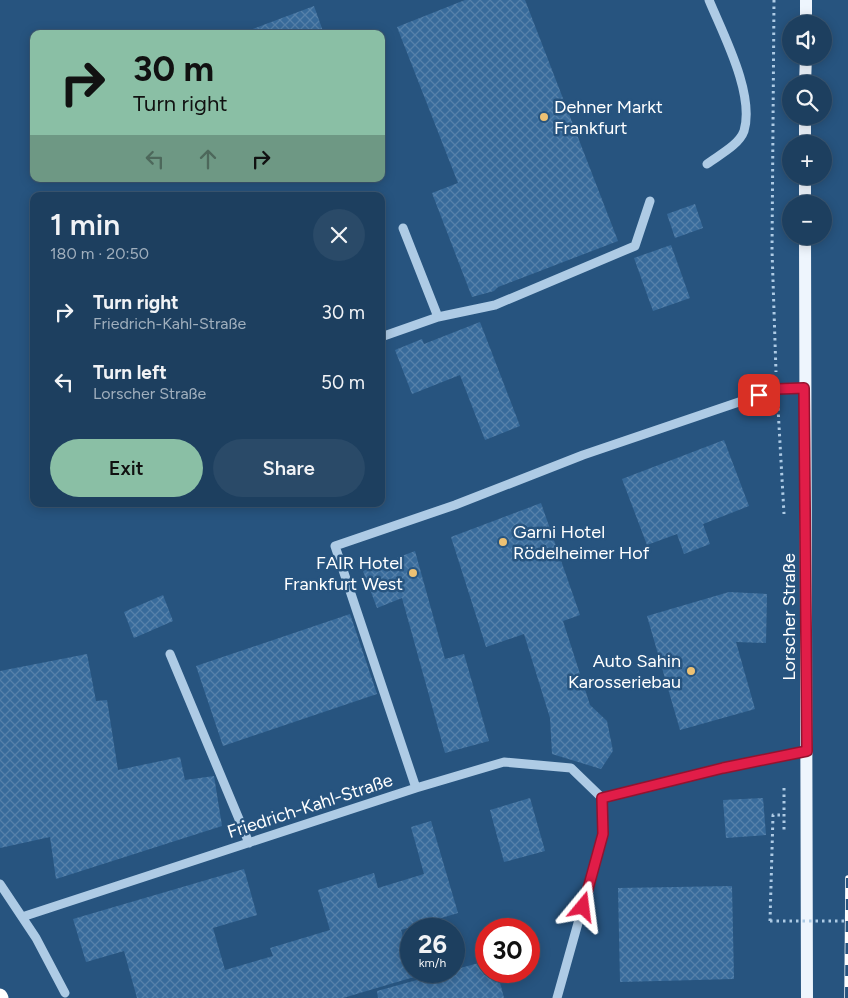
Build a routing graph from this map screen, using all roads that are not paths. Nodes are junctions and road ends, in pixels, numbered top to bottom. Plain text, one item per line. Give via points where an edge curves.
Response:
1 (709, 0) edge
2 (806, 0) edge
3 (806, 15) edge
4 (707, 164) dead end
5 (650, 202) dead end
6 (403, 228) dead end
7 (805, 245) edge
8 (438, 317) junction
9 (385, 336) edge
10 (804, 388) junction
11 (170, 654) dead end
12 (807, 751) junction
13 (416, 788) junction
14 (602, 798) junction
15 (249, 843) junction
16 (0, 884) edge
17 (22, 917) junction
18 (65, 993) dead end
19 (557, 998) edge
20 (807, 998) edge

1 - 4 street via 737,67 747,105 744,132 734,145
2 - 3 main road
5 - 8 street via 635,246 495,305
6 - 8 street
7 - 10 main road, Lorscher Straße
8 - 9 street
10 - 12 main road, Lorscher Straße
10 - 13 street via 777,389 583,455 455,505 335,546
11 - 15 street
12 - 14 street
12 - 20 main road, Lorscher Straße
13 - 14 street, Friedrich-Kahl-Straße via 504,762 571,768
13 - 15 street, Friedrich-Kahl-Straße
14 - 19 street via 603,834
15 - 17 street, Friedrich-Kahl-Straße
16 - 17 street
17 - 18 street

